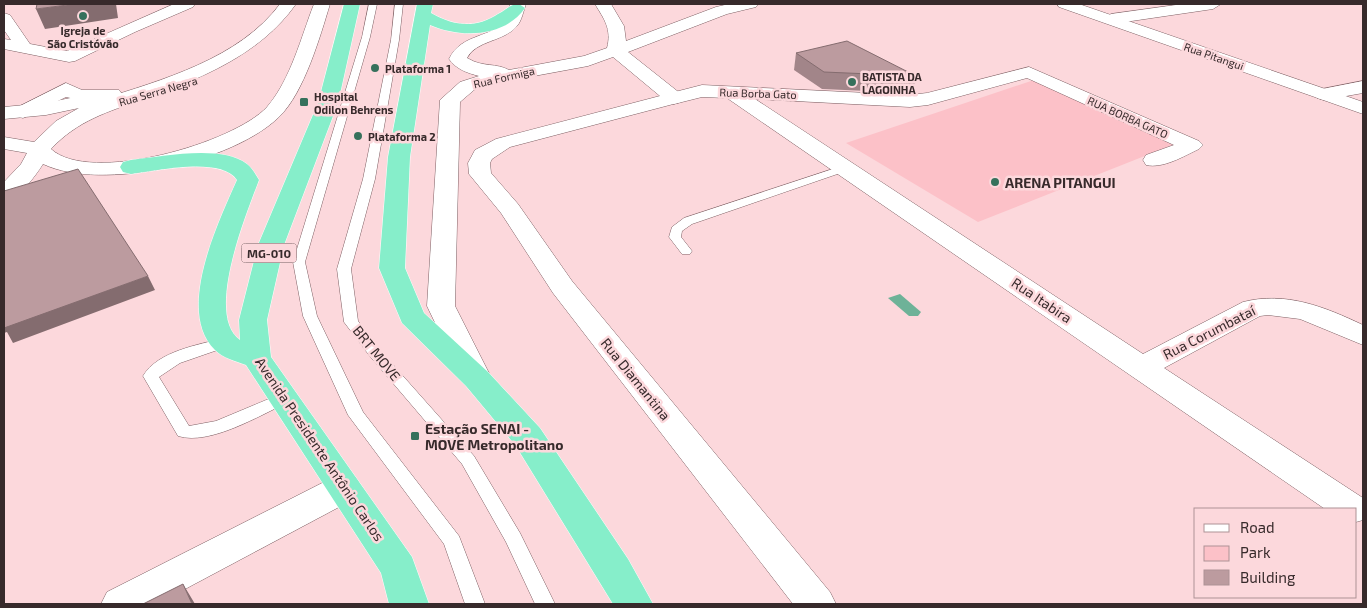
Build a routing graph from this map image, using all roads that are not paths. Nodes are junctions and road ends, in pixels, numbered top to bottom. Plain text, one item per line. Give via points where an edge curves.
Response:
1 (143, 4) edge
2 (188, 4) edge
3 (271, 4) edge
4 (288, 4) edge
5 (302, 4) edge
6 (322, 4) edge
7 (352, 4) edge
8 (373, 4) edge
9 (399, 4) edge
10 (604, 4) edge
11 (750, 4) edge
12 (1065, 4) edge
13 (1213, 4) edge
14 (518, 6) edge
15 (425, 9) edge
16 (4, 18) edge
17 (1111, 19) junction
18 (618, 27) junction
19 (129, 28) junction
20 (107, 38) junction
21 (4, 44) edge
22 (30, 48) junction
23 (615, 50) junction
24 (69, 57) junction
25 (588, 61) junction
26 (554, 65) junction
27 (636, 69) junction
28 (530, 70) junction
29 (1029, 72) joint
30 (1363, 87) edge
31 (66, 89) junction
32 (731, 92) junction
33 (1324, 94) junction
34 (674, 98) junction
35 (110, 99) junction
36 (1363, 108) edge
37 (13, 112) edge
38 (4, 143) edge
39 (39, 149) junction
40 (492, 149) joint
41 (1154, 160) dead end
42 (131, 167) junction
43 (104, 168) junction
44 (845, 168) junction
45 (4, 194) edge
46 (4, 198) edge
47 (686, 251) dead end
48 (1363, 336) edge
49 (224, 343) junction
50 (256, 358) junction
51 (1142, 367) junction
52 (476, 379) junction
53 (283, 398) junction
54 (344, 488) junction
55 (1351, 508) edge
56 (121, 604) edge
57 (409, 604) edge
58 (475, 604) edge
59 (545, 604) edge
60 (633, 604) edge
61 (816, 604) edge

1 - 19 street
2 - 19 street
3 - 35 street, Rua Serra Negra via 251,27 189,67
4 - 35 street via 264,33 177,80
5 - 35 street, Rua Serra Negra via 277,36 220,71 188,84
6 - 42 street via 285,98 273,113 254,128 187,157
7 - 50 highway, Avenida Presidente Antônio Carlos / MG-010 via 328,103 271,245 253,320
8 - 58 lane via 299,262 310,316 356,415 452,540
9 - 59 lane, BRT MOVE via 369,179 344,269 351,322 468,460 513,538
10 - 18 street
11 - 23 street, Rua Formiga via 722,10
12 - 17 street, Rua Pitangui
13 - 17 street
14 - 15 highway via 501,22 469,30 436,24
14 - 28 street via 508,26 466,48 458,59 465,66 477,70
15 - 52 highway via 399,157 392,268 412,317
16 - 22 street
17 - 33 street, Rua Pitangui
18 - 23 street
18 - 26 street via 609,38 591,50
19 - 20 street
20 - 22 street via 79,46
20 - 24 street
21 - 22 street
22 - 24 street
23 - 25 street, Rua Formiga
23 - 27 street
24 - 31 street
25 - 26 street, Rua Formiga
25 - 27 street
26 - 28 street, Rua Formiga
27 - 34 street
28 - 52 street, Rua Formiga via 467,86 450,100 441,306
29 - 32 street, Rua Borba Gato via 910,101
29 - 41 street, RUA BORBA GATO via 1192,145
30 - 33 street
31 - 35 street via 72,94
31 - 37 street
32 - 34 street, Rua Borba Gato via 702,91
32 - 44 street, Rua Itabira
33 - 36 street, Rua Pitangui
34 - 40 street, Rua Borba Gato via 503,143
35 - 37 street
35 - 39 street via 67,122
38 - 39 street
39 - 43 street via 50,160 62,164
39 - 45 street via 36,161
40 - 61 street, Rua Diamantina via 479,163 480,174 510,209 562,288
42 - 43 street
42 - 49 highway via 212,161 240,170 248,180 220,251 216,272 212,322
43 - 46 street
44 - 47 lane via 688,221 676,230 675,237
44 - 51 street, Rua Itabira
48 - 51 street, Rua Corumbataí via 1304,310 1269,305 1253,308
49 - 50 highway
49 - 53 lane via 182,357 157,369 151,376 184,432 195,433 223,424
50 - 53 highway, Avenida Presidente Antônio Carlos / MG-010
51 - 55 street, Rua Itabira
52 - 60 highway via 528,437
53 - 54 highway, Avenida Presidente Antônio Carlos / MG-010
54 - 56 street
54 - 57 highway, Avenida Presidente Antônio Carlos / MG-010 via 400,568

